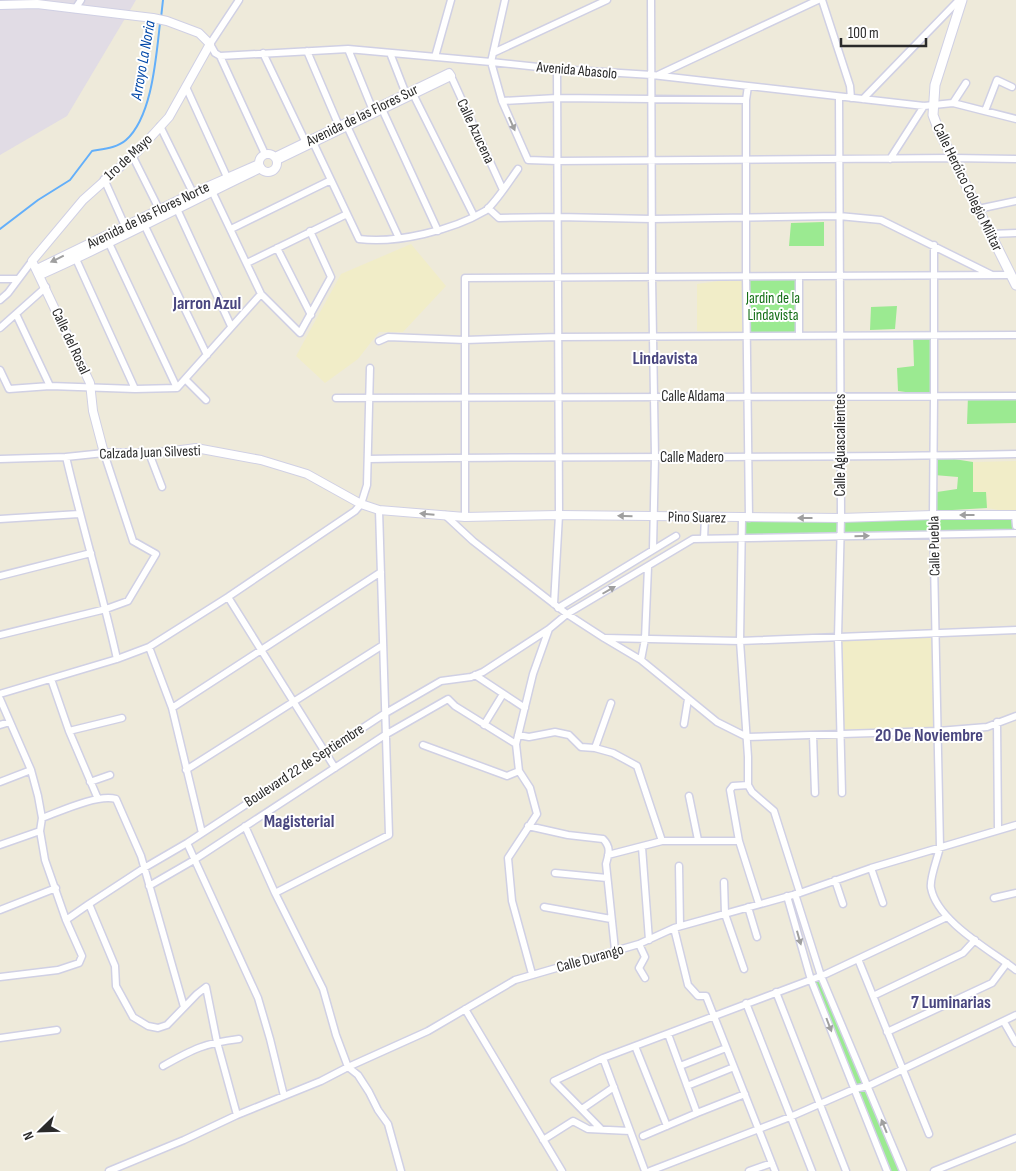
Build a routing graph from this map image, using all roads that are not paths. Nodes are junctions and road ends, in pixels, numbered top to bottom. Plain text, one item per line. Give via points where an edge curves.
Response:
1 (81, 0) edge
2 (239, 0) edge
3 (451, 0) edge
4 (506, 0) edge
5 (607, 0) edge
6 (652, 0) edge
7 (818, 0) edge
8 (822, 0) edge
9 (961, 0) edge
10 (0, 5) edge
11 (75, 9) junction
12 (210, 44) junction
13 (348, 50) junction
14 (306, 51) junction
15 (263, 53) junction
16 (390, 53) junction
17 (493, 53) junction
18 (217, 54) junction
19 (436, 57) junction
20 (491, 62) junction
21 (557, 69) junction
22 (450, 74) joint
23 (654, 76) junction
24 (966, 83) dead end
25 (748, 86) junction
26 (186, 87) junction
27 (1012, 87) dead end
28 (410, 94) junction
29 (839, 96) junction
30 (557, 98) junction
31 (851, 98) junction
32 (652, 99) junction
33 (863, 99) junction
34 (746, 100) junction
35 (502, 101) junction
36 (953, 103) junction
37 (928, 106) junction
38 (376, 110) junction
39 (985, 111) junction
40 (1016, 119) edge
41 (160, 126) junction
42 (343, 126) junction
43 (309, 142) junction
44 (264, 155) junction
45 (132, 156) junction
46 (276, 158) junction
47 (952, 158) junction
48 (840, 159) junction
49 (890, 159) junction
50 (1016, 159) edge
51 (746, 160) junction
52 (652, 161) junction
53 (558, 162) junction
54 (260, 166) junction
55 (518, 169) dead end
56 (227, 177) junction
57 (104, 179) junction
58 (332, 180) junction
59 (211, 188) junction
60 (503, 190) junction
61 (193, 193) junction
62 (1016, 201) edge
63 (177, 208) junction
64 (488, 208) junction
65 (978, 209) junction
66 (159, 210) junction
67 (347, 214) junction
68 (474, 216) junction
69 (839, 216) junction
70 (558, 217) junction
71 (746, 217) junction
72 (652, 219) junction
73 (142, 222) junction
74 (125, 226) junction
75 (231, 229) junction
76 (310, 231) junction
77 (438, 231) junction
78 (990, 234) junction
79 (1016, 234) edge
80 (105, 235) junction
81 (399, 238) junction
82 (109, 244) junction
83 (934, 245) junction
84 (277, 248) junction
85 (76, 259) junction
86 (32, 261) junction
87 (247, 263) junction
88 (39, 272) junction
89 (1011, 275) junction
90 (746, 276) junction
91 (799, 276) junction
92 (839, 276) junction
93 (934, 276) junction
94 (993, 276) junction
95 (652, 277) junction
96 (558, 278) junction
97 (0, 279) edge
98 (18, 279) junction
99 (1016, 285) edge
100 (46, 287) junction
101 (261, 294) junction
102 (0, 300) edge
103 (16, 314) junction
104 (311, 316) junction
105 (231, 326) junction
106 (0, 328) edge
107 (935, 335) junction
108 (1016, 335) edge
109 (653, 336) junction
110 (799, 336) junction
111 (840, 336) junction
112 (558, 337) junction
113 (746, 337) junction
114 (465, 340) junction
115 (380, 341) dead end
116 (207, 355) junction
117 (370, 368) dead end
118 (0, 370) edge
119 (185, 379) junction
120 (50, 386) junction
121 (91, 388) junction
122 (177, 388) junction
123 (135, 389) junction
124 (840, 395) junction
125 (654, 396) junction
126 (748, 396) junction
127 (1016, 396) edge
128 (559, 397) junction
129 (934, 397) junction
130 (336, 398) dead end
131 (371, 398) junction
132 (465, 398) junction
133 (206, 400) dead end
134 (104, 453) junction
135 (149, 453) junction
136 (1016, 454) edge
137 (934, 456) junction
138 (66, 457) junction
139 (559, 457) junction
140 (655, 457) junction
141 (748, 457) junction
142 (840, 457) junction
143 (465, 458) junction
144 (0, 459) edge
145 (369, 460) junction
146 (162, 487) dead end
147 (361, 504) junction
148 (379, 510) junction
149 (79, 514) junction
150 (445, 515) junction
151 (560, 515) junction
152 (932, 515) junction
153 (1015, 515) edge
154 (465, 517) junction
155 (653, 517) junction
156 (705, 518) junction
157 (746, 518) junction
158 (841, 518) junction
159 (0, 519) edge
160 (1016, 526) edge
161 (1016, 533) edge
162 (933, 535) junction
163 (676, 536) dead end
164 (840, 536) junction
165 (742, 538) junction
166 (704, 539) junction
167 (653, 549) junction
168 (91, 553) junction
169 (648, 567) junction
170 (381, 572) junction
171 (0, 576) edge
172 (228, 597) junction
173 (556, 606) junction
174 (106, 609) junction
175 (567, 614) junction
176 (549, 629) junction
177 (1016, 630) edge
178 (936, 634) junction
179 (0, 635) edge
180 (838, 637) junction
181 (604, 638) junction
182 (645, 639) junction
183 (740, 641) junction
184 (383, 645) junction
185 (149, 647) junction
186 (261, 650) junction
187 (117, 660) junction
188 (641, 660) junction
189 (476, 676) junction
190 (51, 678) junction
191 (0, 694) edge
192 (503, 694) junction
193 (0, 699) edge
194 (688, 699) junction
195 (294, 702) junction
196 (611, 703) dead end
197 (172, 708) junction
198 (524, 708) junction
199 (384, 714) junction
200 (1016, 716) edge
201 (122, 718) dead end
202 (10, 722) junction
203 (997, 722) junction
204 (684, 724) dead end
205 (0, 725) edge
206 (484, 725) junction
207 (69, 730) junction
208 (938, 731) junction
209 (842, 734) junction
210 (385, 735) junction
211 (518, 735) junction
212 (813, 735) junction
213 (747, 737) junction
214 (516, 744) junction
215 (423, 745) dead end
216 (594, 748) junction
217 (324, 752) junction
218 (334, 768) junction
219 (31, 770) junction
220 (186, 770) junction
221 (518, 771) junction
222 (110, 775) dead end
223 (0, 782) edge
224 (90, 782) junction
225 (748, 785) junction
226 (815, 793) dead end
227 (842, 793) dead end
228 (689, 796) dead end
229 (98, 799) junction
230 (42, 818) junction
231 (1016, 825) edge
232 (245, 826) junction
233 (528, 826) junction
234 (40, 830) junction
235 (998, 830) junction
236 (202, 833) junction
237 (698, 840) junction
238 (662, 841) junction
239 (739, 841) junction
240 (187, 843) junction
241 (0, 845) edge
242 (642, 847) junction
243 (940, 847) junction
244 (608, 855) junction
245 (194, 860) junction
246 (679, 866) dead end
247 (144, 868) junction
248 (871, 868) junction
249 (555, 873) dead end
250 (608, 878) junction
251 (835, 880) junction
252 (724, 882) dead end
253 (149, 886) junction
254 (56, 888) junction
255 (275, 893) junction
256 (798, 893) junction
257 (1016, 893) edge
258 (787, 896) junction
259 (994, 898) dead end
260 (883, 903) dead end
261 (89, 904) junction
262 (759, 904) junction
263 (843, 904) dead end
264 (748, 907) junction
265 (544, 908) dead end
266 (0, 910) edge
267 (726, 914) junction
268 (946, 917) junction
269 (611, 919) junction
270 (66, 920) junction
271 (677, 927) junction
272 (758, 937) dead end
273 (649, 940) junction
274 (975, 940) junction
275 (639, 944) junction
276 (615, 950) junction
277 (858, 959) junction
278 (1007, 963) junction
279 (744, 969) dead end
280 (1016, 970) edge
281 (532, 974) junction
282 (0, 977) edge
283 (645, 978) dead end
284 (817, 978) junction
285 (776, 992) junction
286 (873, 996) junction
287 (746, 1004) junction
288 (184, 1007) junction
289 (465, 1009) junction
290 (1016, 1015) edge
291 (713, 1016) junction
292 (1004, 1022) junction
293 (57, 1030) dead end
294 (887, 1032) junction
295 (668, 1034) junction
296 (0, 1038) edge
297 (239, 1040) dead end
298 (217, 1042) junction
299 (1016, 1043) edge
300 (635, 1046) junction
301 (726, 1048) junction
302 (603, 1058) junction
303 (163, 1066) dead end
304 (680, 1066) junction
305 (348, 1067) junction
306 (734, 1067) junction
307 (903, 1070) junction
308 (687, 1086) junction
309 (868, 1086) junction
310 (614, 1087) junction
311 (854, 1089) junction
312 (745, 1094) junction
313 (284, 1096) junction
314 (820, 1104) junction
315 (582, 1109) junction
316 (697, 1113) junction
317 (237, 1115) junction
318 (790, 1117) junction
319 (667, 1126) junction
320 (758, 1128) junction
321 (601, 1129) junction
322 (630, 1131) junction
323 (929, 1134) dead end
324 (643, 1136) dead end
325 (1016, 1138) edge
326 (543, 1140) junction
327 (772, 1163) junction
328 (939, 1170) edge
329 (109, 1171) edge
330 (401, 1171) edge
331 (562, 1171) edge
332 (646, 1171) edge
333 (650, 1171) edge
334 (749, 1171) edge
335 (775, 1171) edge
336 (812, 1171) edge
337 (846, 1171) edge
338 (887, 1171) edge
339 (903, 1171) edge

1 - 11 street
2 - 12 street
3 - 19 street
4 - 17 street
5 - 17 street
6 - 23 street
7 - 23 street
8 - 31 street
9 - 33 street
9 - 37 main road, Calle Heróico Colegio Militar
10 - 11 street via 37,4
11 - 12 street via 167,21 198,33
12 - 18 street
12 - 26 street, 1ro de Mayo
13 - 14 street, Avenida Abasolo
13 - 16 street, Avenida Abasolo
13 - 38 street
14 - 15 street, Avenida Abasolo
14 - 42 street
15 - 18 street, Avenida Abasolo
15 - 43 street
16 - 19 street, Avenida Abasolo
16 - 28 street
17 - 20 street
18 - 44 street
19 - 20 street, Avenida Abasolo
20 - 21 street, Avenida Abasolo
20 - 35 street
21 - 23 street, Avenida Abasolo
21 - 30 street
22 - 28 street, Avenida de las Flores Sur
22 - 60 street, Calle Azucena
23 - 25 street, Avenida Abasolo
23 - 32 street
24 - 36 street
25 - 29 street, Avenida Abasolo
25 - 34 street
26 - 41 street, 1ro de Mayo
26 - 56 street
27 - 39 street via 997,80
28 - 38 street, Avenida de las Flores Sur
28 - 68 street
29 - 31 street, Avenida Abasolo
29 - 48 street, Calle Aguascalientes
30 - 32 street
30 - 35 street
30 - 53 street
31 - 33 street, Avenida Abasolo
32 - 34 street
32 - 52 street
33 - 37 street, Avenida Abasolo
34 - 51 street
35 -> 53 street via 528,160
36 - 37 street, Avenida Abasolo
36 - 39 street, Avenida Abasolo
37 - 47 main road, Calle Heróico Colegio Militar
37 - 49 street
38 - 42 street, Avenida de las Flores Sur
38 - 77 street
39 - 40 street, Avenida Abasolo
41 - 45 street, 1ro de Mayo
41 - 61 street
42 - 43 street, Avenida de las Flores Sur
42 - 81 street
43 - 46 street, Avenida de las Flores Sur
43 - 58 street
44 - 46 street via 271,154
44 - 54 street
45 - 57 street, 1ro de Mayo
45 - 66 street
46 - 54 street via 273,170 267,172
47 - 49 street
47 - 50 street
47 - 65 main road, Calle Heróico Colegio Militar
48 - 49 street
48 - 51 street
48 - 69 street, Calle Aguascalientes
51 - 52 street
51 - 71 street
52 - 53 street
52 - 72 street
53 - 70 street
54 - 56 street, Avenida de las Flores Norte
54 - 59 street, Avenida de las Flores Norte
55 - 60 street
56 - 59 street, Avenida de las Flores Norte
57 - 74 street
57 - 86 street, 1ro de Mayo
58 - 67 street
58 - 75 street
59 - 61 street, Avenida de las Flores Norte
59 - 63 street, Avenida de las Flores Norte
59 - 75 street
60 - 64 street
61 - 66 street, Avenida de las Flores Norte
62 - 65 street
63 - 73 street, Avenida de las Flores Norte
63 - 105 street
64 - 68 street
64 - 70 street via 499,218
65 - 78 main road, Calle Heróico Colegio Militar
66 - 73 street, Avenida de las Flores Norte
67 - 76 street
67 - 81 street via 359,239
68 - 77 street
69 - 71 street
69 - 83 street via 881,220
69 - 92 street, Calle Aguascalientes
70 - 72 street
70 - 96 street
71 - 72 street
71 - 90 street
72 - 95 street
73 - 74 street, Avenida de las Flores Norte
73 - 82 street, Avenida de las Flores Norte
73 - 116 street
74 - 80 street, Avenida de las Flores Norte
75 - 87 street
76 - 84 street
76 - 104 street via 331,277
77 - 81 street
78 - 79 street
78 - 89 main road, Calle Heróico Colegio Militar
80 - 82 street
80 -> 88 street, Avenida de las Flores Norte
82 - 85 street, Avenida de las Flores Norte
82 - 122 street
83 - 93 street, Calle Puebla
83 - 94 street
84 - 87 street
84 - 104 street
85 - 88 street, Avenida de las Flores Norte
85 - 123 street
86 - 88 street, Calle del Rosal
86 - 98 street
87 - 101 street
88 - 100 street, Calle del Rosal
89 - 94 street
89 - 99 main road, Calle Heróico Colegio Militar
90 - 91 street
90 - 95 street
90 - 113 street
91 - 92 street
91 - 110 street
92 - 93 street
92 - 111 street, Calle Aguascalientes
93 - 94 street
93 - 107 street, Calle Puebla
95 - 96 street
95 - 109 street
96 - 112 street
96 - 114 street via 465,278
97 - 98 street
98 - 102 street
100 - 103 street
100 - 121 street, Calle del Rosal
101 - 104 street via 300,333
101 - 105 street
103 - 106 street
103 - 120 street
105 - 116 street
107 - 108 street
107 - 111 street
107 - 129 street, Calle Puebla
109 - 112 street
109 - 113 street
109 - 125 street
110 - 111 street
110 - 113 street
111 - 124 street, Calle Aguascalientes
112 - 114 street
112 - 128 street
113 - 126 street
114 - 115 street via 388,338
114 - 132 street
116 - 119 street
117 - 131 street
118 - 120 street via 9,389
119 - 122 street
119 - 133 street
120 - 121 street
121 - 123 street
121 - 134 street, Calle del Rosal via 93,411
122 - 123 street
124 - 126 street, Calle Aldama
124 - 129 street, Calle Aldama
124 - 142 street, Calle Aguascalientes
125 - 126 street, Calle Aldama
125 - 128 street, Calle Aldama
125 - 140 street
126 - 141 street
127 - 129 street, Calle Aldama
128 - 132 street, Calle Aldama
128 - 139 street
129 - 137 street, Calle Puebla
130 - 131 street, Calle Aldama
131 - 132 street, Calle Aldama
131 - 145 street
132 - 143 street
134 - 135 street, Calzada Juan Silvesti
134 - 138 street, Calzada Juan Silvesti
134 - 174 street via 133,541 156,554 128,601
135 - 146 street
135 - 147 street, Calzada Juan Silvesti via 196,448 261,460 307,474
136 - 137 street, Calle Madero
137 - 142 street, Calle Madero
137 - 152 street, Calle Puebla
138 - 144 street, Calzada Juan Silvesti
138 - 149 street
139 - 140 street, Calle Madero
139 - 143 street, Calle Madero
139 - 151 street
140 - 141 street, Calle Madero
140 - 155 street
141 - 142 street, Calle Madero
141 - 157 street
142 - 158 street, Calle Aguascalientes
143 - 145 street, Calle Madero
143 - 154 street
145 - 147 street via 367,485
147 - 148 street, Calzada Juan Silvesti
147 - 172 street via 356,511
150 -> 148 street, Pino Suarez
148 - 170 street
149 - 159 street
149 - 168 street
150 - 154 street, Pino Suarez
150 - 173 street
151 - 154 street, Pino Suarez
155 -> 151 street, Pino Suarez
151 - 173 street
153 -> 152 street, Pino Suarez
152 - 158 street, Pino Suarez
152 - 162 street, Calle Puebla
153 - 160 street
155 - 156 street, Pino Suarez
155 - 167 street
156 - 157 street, Pino Suarez
156 - 166 street
158 -> 157 street, Pino Suarez
157 - 165 street
158 - 164 street, Calle Aguascalientes
161 - 162 street, Boulevard 22 de Septiembre
164 -> 162 street, Boulevard 22 de Septiembre
162 - 178 street, Calle Puebla
163 - 167 street
164 - 165 street, Boulevard 22 de Septiembre
164 - 180 street, Calle Aguascalientes
165 - 166 street, Boulevard 22 de Septiembre
165 - 183 street
166 - 169 street, Boulevard 22 de Septiembre via 693,539
167 - 173 street
168 - 171 street
168 - 174 street
175 -> 169 street, Boulevard 22 de Septiembre
169 - 182 street
170 - 184 street
170 - 186 street
172 - 185 street
172 - 186 street
173 - 175 street
174 - 179 street
174 - 187 street
175 - 176 street, Boulevard 22 de Septiembre
175 - 181 street
176 - 189 street, Boulevard 22 de Septiembre
176 - 198 street
177 - 178 street
178 - 180 street
178 - 208 street, Calle Puebla
180 - 183 street
180 - 209 street, Calle Aguascalientes
181 - 182 street
181 - 188 street
182 - 183 street
182 - 188 street
183 - 213 street
184 - 195 street
184 - 199 street
185 - 187 street
185 - 197 street
186 - 195 street
186 - 197 street
187 - 190 street
188 - 194 street
189 - 192 street
189 - 199 street, Boulevard 22 de Septiembre via 441,681
190 - 191 street
190 - 207 street
192 - 198 street
192 - 206 street
193 - 202 street
194 - 204 street
194 - 213 street via 717,722
195 - 217 street
195 - 220 street
196 - 216 street
197 - 220 street
198 - 211 street
199 - 210 street
199 - 217 street, Boulevard 22 de Septiembre
200 - 203 street
201 - 207 street
202 - 205 street
202 - 219 street
203 - 208 street via 987,727
203 - 235 street
206 - 210 street, Boulevard 22 de Septiembre via 448,699
206 - 214 street
207 - 224 street
208 - 209 street
208 - 243 street, Calle Puebla
209 - 212 street
209 - 227 street, Calle Aguascalientes
210 - 218 street, Boulevard 22 de Septiembre
210 - 255 street via 389,836
211 - 214 street
211 - 216 street via 529,737 555,732 569,736 581,746
212 - 213 street
212 - 226 street
213 - 225 street
214 - 221 street
215 - 221 street via 507,776
216 - 238 street via 613,753 637,766
217 - 218 street
217 - 236 street, Boulevard 22 de Septiembre
218 - 232 street, Boulevard 22 de Septiembre
219 - 223 street
219 - 230 street
220 - 236 street
221 - 233 street via 530,788 537,814
222 - 224 street
224 - 229 street
225 - 239 street via 733,786 730,790
225 - 256 street via 774,811
228 - 237 street
229 - 230 street
229 - 247 street via 116,799
230 - 234 street
231 - 235 street, Calle Durango
232 - 245 street, Boulevard 22 de Septiembre
232 - 255 street
233 - 244 street via 603,839 608,845
233 - 281 street via 508,858 512,901
234 - 241 street
234 - 254 street via 45,860
235 - 243 street, Calle Durango
236 - 240 street, Boulevard 22 de Septiembre
237 - 238 street
237 - 239 street
238 - 242 street
239 - 262 street
240 - 245 street
240 - 247 street, Boulevard 22 de Septiembre
242 - 244 street
242 - 273 street
243 - 248 street, Calle Durango
243 - 268 street, Calle Puebla via 930,887 937,906
244 - 250 street
245 - 253 street, Boulevard 22 de Septiembre
245 - 313 street via 258,998
246 - 271 street
247 - 253 street
247 - 261 street, Boulevard 22 de Septiembre
248 - 251 street, Calle Durango
248 - 260 street
249 - 250 street
250 - 269 street
251 - 256 street, Calle Durango
251 - 263 street
252 - 267 street
253 - 288 street
254 - 266 street
254 - 270 street
255 - 305 street via 323,989
256 - 258 street, Calle Durango
256 - 284 street
257 - 259 street
258 - 262 street, Calle Durango
258 -> 284 street
261 - 270 street, Boulevard 22 de Septiembre
261 - 288 street via 115,966 116,986 133,1017 158,1028 167,1025
262 - 264 street, Calle Durango
264 - 267 street, Calle Durango
264 - 272 street
265 - 269 street
267 - 271 street, Calle Durango
267 - 279 street
268 - 274 street
268 - 277 street
269 - 276 street
270 - 282 street via 82,956 79,963 58,970
271 - 273 street, Calle Durango
271 - 291 street via 688,985 698,996 706,996
273 - 275 street, Calle Durango
274 - 278 street
274 - 286 street via 963,953
275 - 276 street, Calle Durango
275 - 283 street via 645,957 640,968
276 - 281 street, Calle Durango
277 - 284 street
277 - 286 street
278 - 280 street
278 - 294 street via 992,983
281 - 289 street, Calle Durango via 515,980
284 - 285 street
284 - 309 street
284 -> 311 street
285 - 287 street
285 - 314 street
286 - 294 street
287 - 291 street
287 - 318 street
288 - 298 street via 206,987
289 - 305 street, Calle Durango via 428,1031
289 - 326 street
290 - 292 street
291 - 295 street
291 - 301 street
292 - 299 street
292 - 307 street
293 - 296 street
294 - 307 street
295 - 300 street
295 - 304 street
297 - 298 street
298 - 303 street via 197,1047
298 - 317 street
300 - 302 street
300 - 319 street
301 - 304 street
301 - 306 street
302 - 310 street
302 - 315 street via 554,1080
304 - 308 street
305 - 313 street, Calle Durango
305 - 330 street via 362,1081 388,1124
306 - 308 street
306 - 312 street
307 - 309 street
307 - 323 street
308 - 316 street
309 - 311 street
339 -> 309 street
310 - 315 street
310 - 322 street
311 - 314 street
311 - 338 street
312 - 316 street
312 - 320 street
313 - 317 street, Calle Durango
314 - 318 street
314 - 337 street
315 - 321 street
316 - 319 street
317 - 329 street, Calle Durango
318 - 320 street
318 - 336 street
319 - 324 street
320 - 327 street
320 - 333 street
321 - 322 street
321 - 326 street via 588,1129 573,1121
322 - 332 street
325 - 328 street
326 - 331 street
327 - 334 street
327 - 335 street

